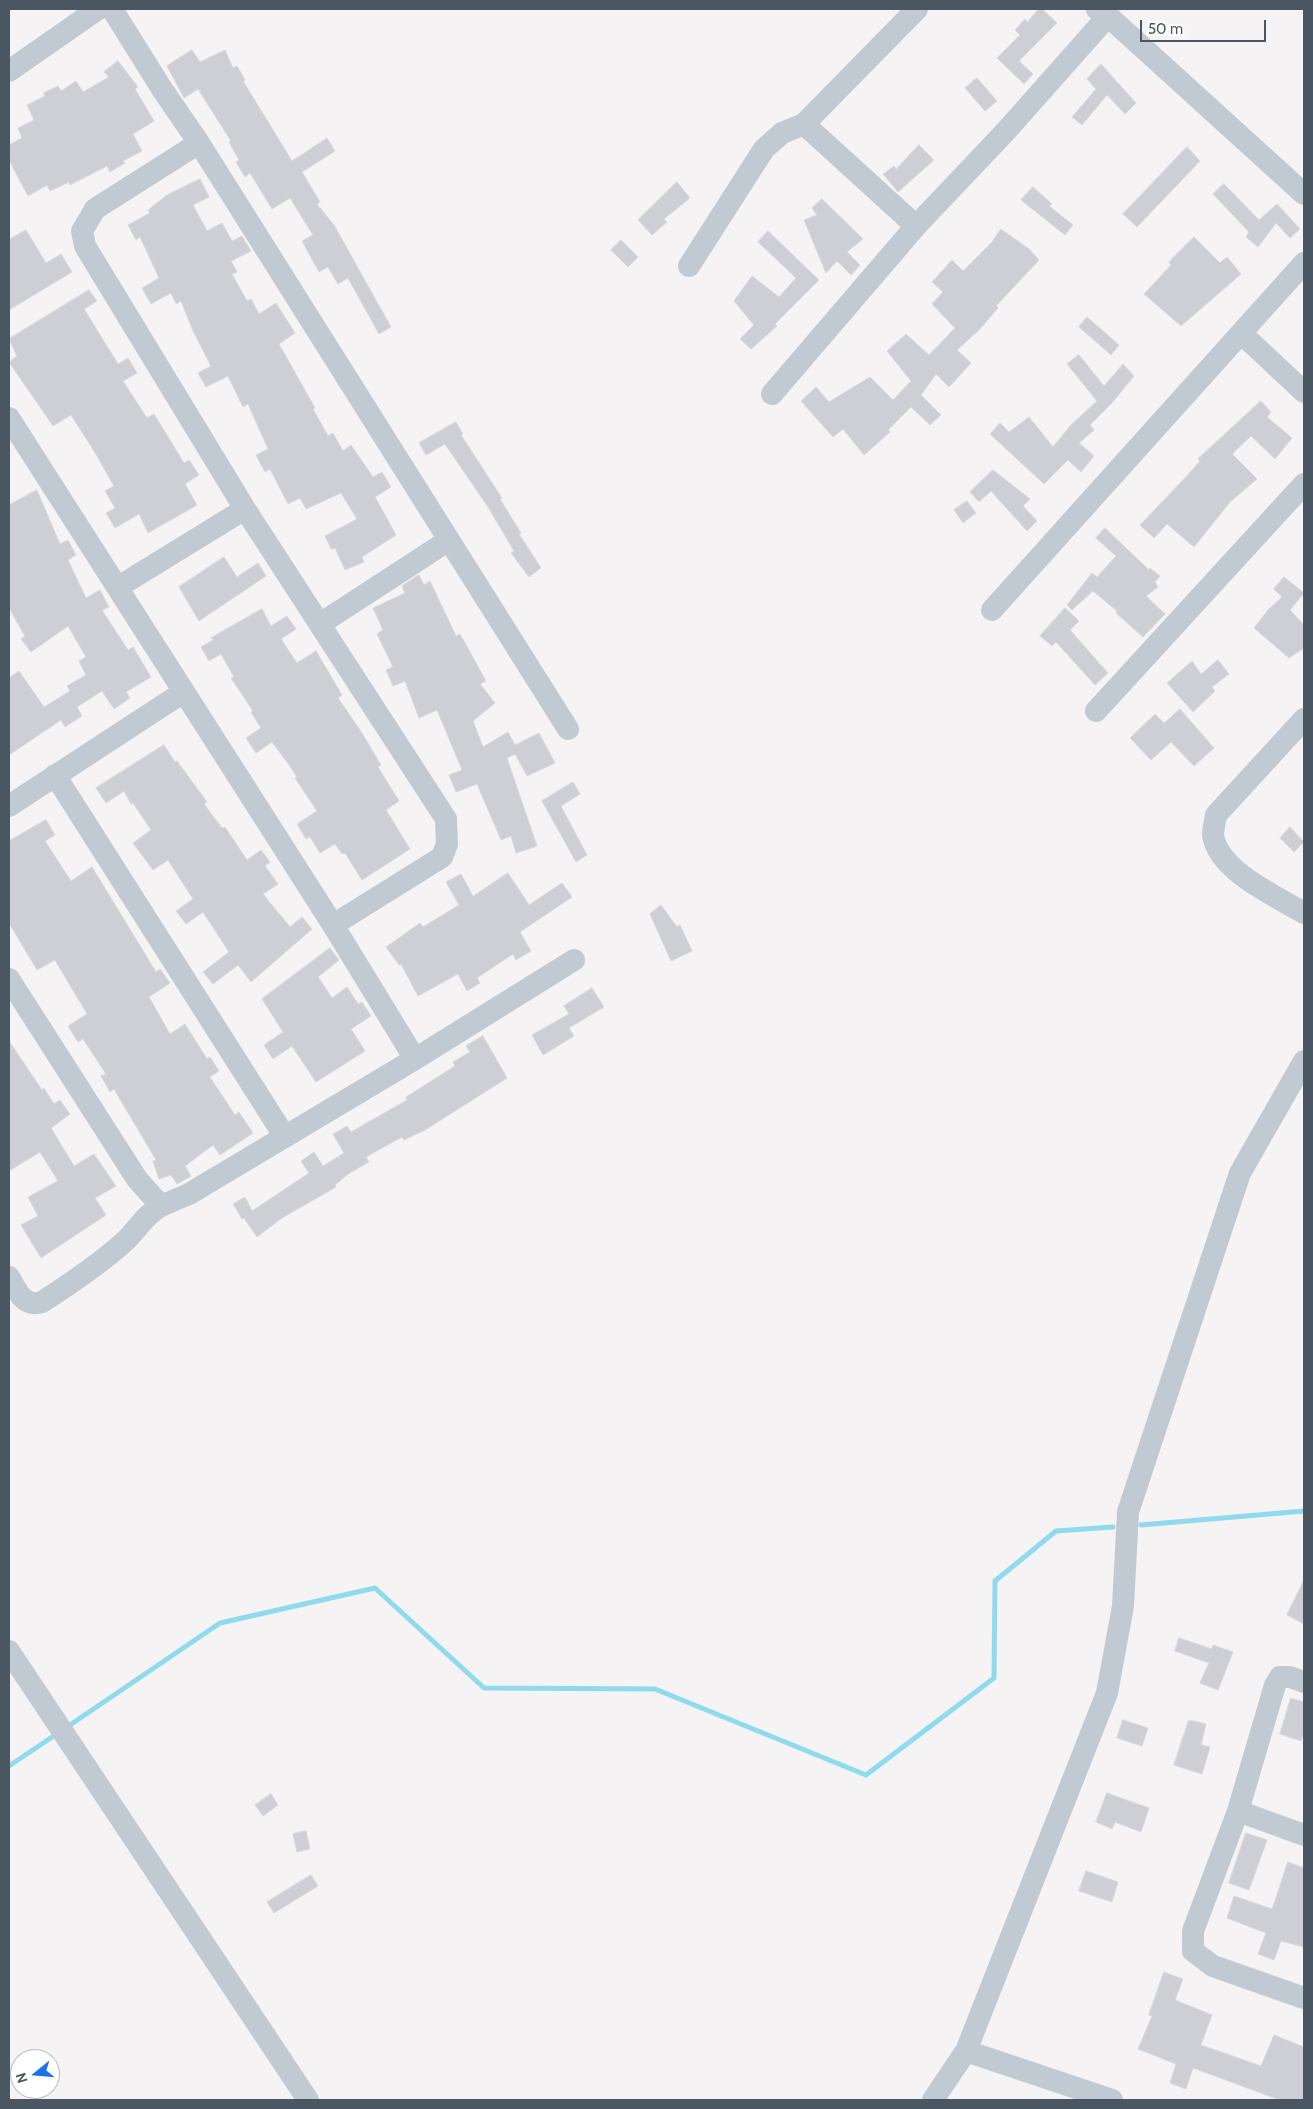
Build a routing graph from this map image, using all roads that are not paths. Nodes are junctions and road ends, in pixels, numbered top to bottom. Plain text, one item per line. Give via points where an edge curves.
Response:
1 (98, 9) edge
2 (112, 9) edge
3 (917, 9) edge
4 (1103, 12) edge
5 (11, 64) edge
6 (804, 124) junction
7 (198, 143) junction
8 (1304, 194) edge
9 (916, 226) junction
10 (1304, 263) edge
11 (689, 266) dead end
12 (1242, 334) junction
13 (1304, 392) edge
14 (772, 394) dead end
15 (9, 418) edge
16 (1304, 484) edge
17 (246, 509) junction
18 (449, 540) junction
19 (118, 587) junction
20 (992, 610) dead end
21 (320, 624) junction
22 (182, 692) junction
23 (1096, 711) dead end
24 (1304, 719) edge
25 (568, 729) dead end
26 (55, 776) junction
27 (9, 806) edge
28 (1304, 913) edge
29 (333, 924) junction
30 (574, 960) dead end
31 (9, 979) edge
32 (415, 1059) junction
33 (1304, 1061) edge
34 (285, 1137) junction
35 (161, 1206) junction
36 (9, 1277) edge
37 (9, 1651) edge
38 (1304, 1682) edge
39 (1238, 1811) junction
40 (1304, 1835) edge
41 (1304, 1998) edge
42 (966, 2052) junction
43 (308, 2100) edge
44 (933, 2100) edge
45 (1112, 2100) edge

1 - 5 street
2 - 7 street
3 - 6 street
4 - 8 street
4 - 9 street via 1006,131
6 - 9 street
6 - 11 street via 782,133 764,149
7 - 17 street via 95,209 82,231 84,246
7 - 18 street
9 - 14 street
10 - 12 street
12 - 13 street
12 - 20 street
15 - 19 street
16 - 23 street
17 - 19 street
17 - 21 street
18 - 21 street
18 - 25 street
19 - 22 street
21 - 29 street via 438,806 448,830 442,857
22 - 26 street
22 - 29 street
24 - 28 street via 1216,816 1213,835 1221,854 1235,871
26 - 27 street
26 - 34 street
29 - 32 street
30 - 32 street
31 - 35 street via 137,1179
32 - 34 street
33 - 42 street via 1240,1173 1128,1512 1123,1606 1107,1693
34 - 35 street via 189,1194
35 - 36 street via 150,1212 128,1239 97,1267 42,1302 26,1302
37 - 43 street
38 - 39 street via 1290,1677 1280,1678 1276,1685
39 - 40 street
39 - 41 street via 1193,1931 1194,1951 1213,1966
42 - 44 street
42 - 45 street

